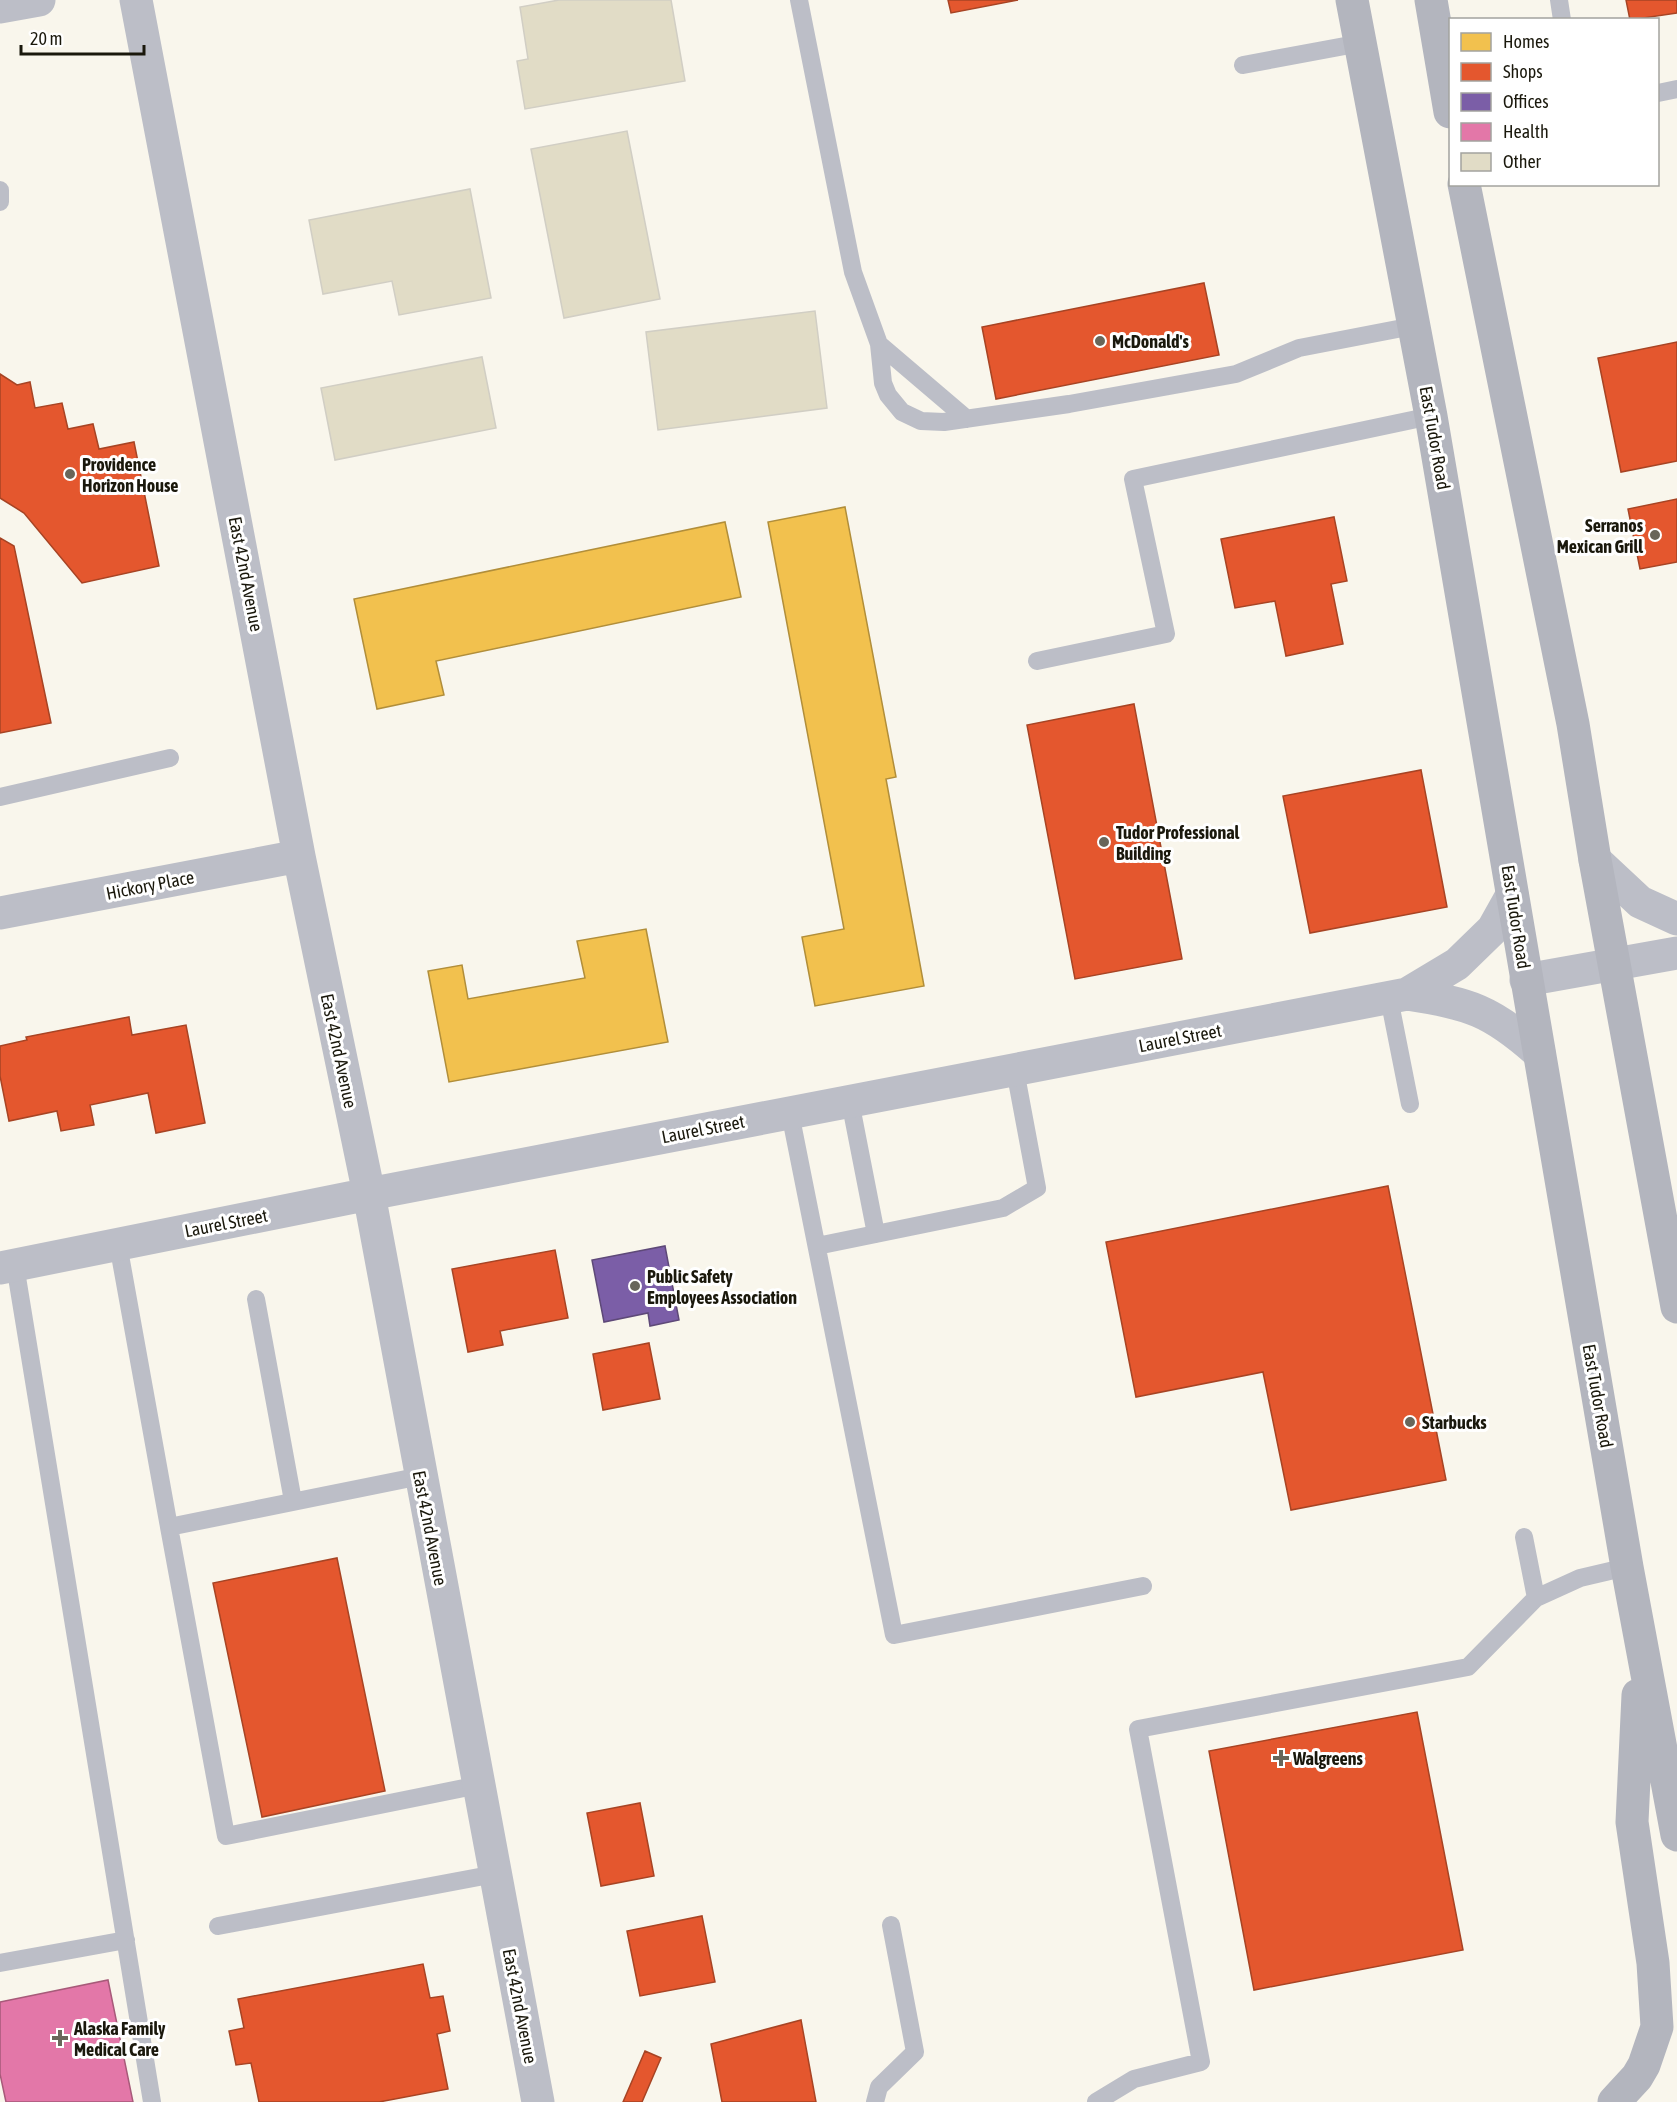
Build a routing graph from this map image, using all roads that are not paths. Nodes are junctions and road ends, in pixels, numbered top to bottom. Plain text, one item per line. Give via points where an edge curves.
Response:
1 (39, 0) edge
2 (136, 0) edge
3 (798, 0) edge
4 (1353, 0) edge
5 (1431, 0) edge
6 (1559, 0) edge
7 (0, 7) edge
8 (1562, 18) edge
9 (1360, 44) junction
10 (1243, 65) dead end
11 (1677, 89) edge
12 (1659, 93) edge
13 (1449, 106) edge
14 (1464, 186) edge
15 (0, 190) edge
16 (0, 202) edge
17 (1413, 326) junction
18 (879, 344) junction
19 (1431, 416) junction
20 (967, 419) junction
21 (1037, 661) dead end
22 (170, 758) dead end
23 (0, 797) edge
24 (299, 856) junction
25 (1595, 860) junction
26 (1512, 895) junction
27 (0, 913) edge
28 (1677, 918) edge
29 (1677, 953) edge
30 (1614, 965) junction
31 (1526, 980) junction
32 (1398, 996) junction
33 (1539, 1053) junction
34 (1015, 1070) junction
35 (850, 1101) junction
36 (1410, 1104) dead end
37 (790, 1113) junction
38 (369, 1194) junction
39 (876, 1234) junction
40 (118, 1244) junction
41 (817, 1245) junction
42 (8, 1267) edge
43 (256, 1299) dead end
44 (1677, 1307) edge
45 (421, 1476) junction
46 (294, 1502) junction
47 (169, 1527) junction
48 (1524, 1537) dead end
49 (1627, 1566) junction
50 (1143, 1587) dead end
51 (1536, 1598) junction
52 (1642, 1649) junction
53 (479, 1785) junction
54 (1677, 1835) edge
55 (495, 1874) junction
56 (891, 1925) dead end
57 (218, 1926) dead end
58 (126, 1940) junction
59 (0, 1963) edge
60 (152, 2102) edge
61 (538, 2102) edge
62 (875, 2102) edge
63 (1096, 2102) edge
64 (1614, 2102) edge

1 - 7 street
2 - 24 street, East 42nd Avenue
3 - 18 lane via 853,272
4 - 9 main road, East Tudor Road
5 - 13 main road
6 - 8 lane
9 - 10 lane
9 - 17 main road, East Tudor Road
11 - 12 lane
14 - 25 main road via 1573,724
15 - 16 lane
17 - 19 main road, East Tudor Road
17 - 20 lane via 1299,348 1236,374
18 - 20 lane
18 - 20 lane via 883,383 902,412 921,421
19 - 21 lane via 1133,478 1166,634
19 - 26 main road, East Tudor Road
22 - 23 lane
24 - 27 street, Hickory Place
24 - 38 street, East 42nd Avenue
25 - 28 street via 1640,902
25 - 30 main road
26 - 31 main road, East Tudor Road
26 - 32 street, Laurel Street via 1493,929 1457,964
29 - 30 street
30 - 31 street
30 - 44 main road
31 - 33 main road, East Tudor Road
32 - 33 street, Laurel Street via 1483,1011 1511,1028
32 - 34 street, Laurel Street
32 - 36 lane
33 - 49 main road, East Tudor Road
34 - 35 street, Laurel Street
34 - 39 lane via 1037,1188 1003,1208
35 - 37 street, Laurel Street
35 - 39 lane
37 - 38 street, Laurel Street
37 - 41 lane
38 - 40 street, Laurel Street
38 - 45 street, East 42nd Avenue
39 - 41 lane
40 - 42 street, Laurel Street
40 - 47 lane
41 - 50 lane via 894,1635
42 - 58 lane
43 - 46 lane
45 - 46 lane
45 - 53 street, East 42nd Avenue
46 - 47 lane
47 - 53 lane via 226,1836
48 - 51 lane
49 - 51 lane via 1580,1578
49 - 52 main road, East Tudor Road
51 - 63 lane via 1468,1666 1138,1729 1201,2062 1134,2079
52 - 54 main road, East Tudor Road
52 - 64 main road via 1631,1804 1653,1963 1656,2026 1644,2065
53 - 55 street, East 42nd Avenue
55 - 57 lane
55 - 61 street, East 42nd Avenue
56 - 62 lane via 915,2052 879,2087
58 - 59 lane
58 - 60 lane

